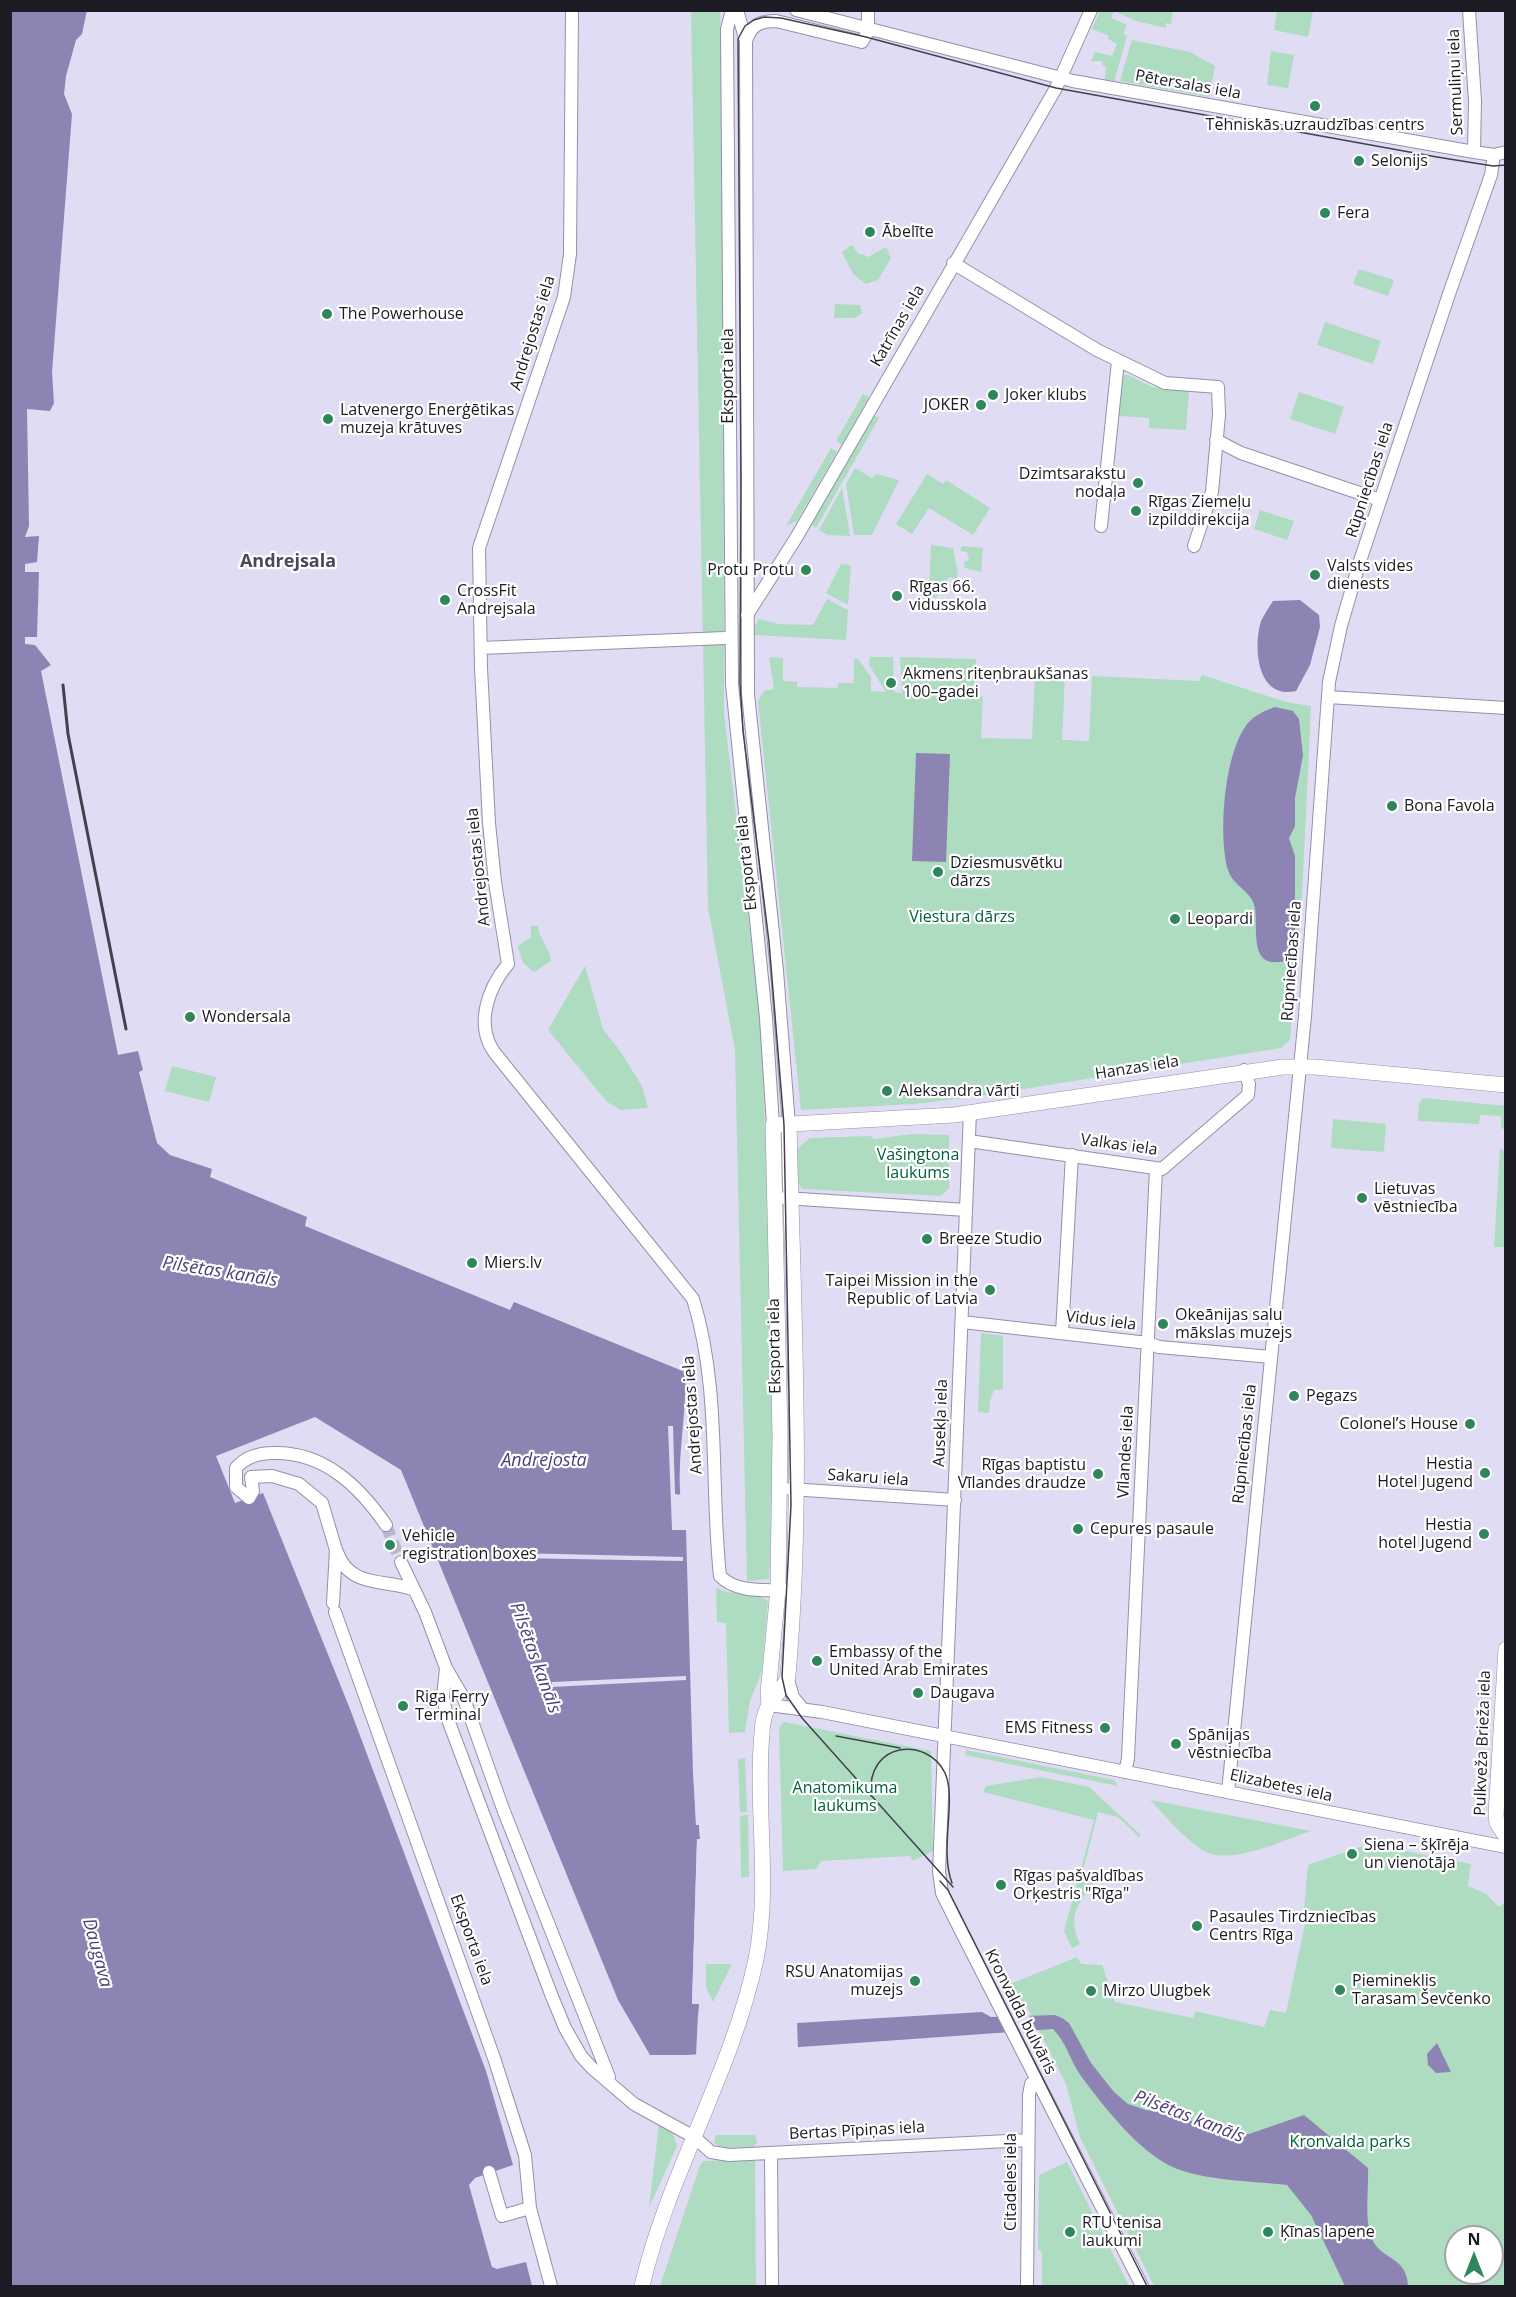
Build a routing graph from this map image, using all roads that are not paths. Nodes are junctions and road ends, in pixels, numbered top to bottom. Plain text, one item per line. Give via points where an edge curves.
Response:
1 (572, 10) edge
2 (734, 10) edge
3 (796, 10) edge
4 (868, 10) edge
5 (1091, 10) edge
6 (1469, 10) edge
7 (868, 28) junction
8 (746, 41) junction
9 (1061, 78) junction
10 (1474, 152) junction
11 (1500, 153) edge
12 (953, 263) junction
13 (1118, 361) junction
14 (1216, 440) junction
15 (1380, 501) junction
16 (1101, 526) dead end
17 (1194, 546) dead end
18 (731, 590) junction
19 (746, 590) junction
20 (762, 590) junction
21 (746, 615) junction
22 (731, 622) junction
23 (725, 638) dead end
24 (481, 648) junction
25 (1328, 697) junction
26 (1506, 708) edge
27 (1300, 1066) junction
28 (1244, 1070) junction
29 (1506, 1085) edge
30 (969, 1112) junction
31 (781, 1125) junction
32 (969, 1141) junction
33 (1072, 1155) junction
34 (1156, 1169) junction
35 (783, 1198) junction
36 (966, 1210) junction
37 (962, 1322) junction
38 (1062, 1333) junction
39 (1148, 1343) junction
40 (1271, 1357) junction
41 (780, 1489) junction
42 (796, 1489) junction
43 (955, 1500) junction
44 (386, 1525) tunnel mouth
45 (335, 1545) junction
46 (401, 1562) tunnel mouth
47 (412, 1589) junction
48 (786, 1590) junction
49 (1506, 1649) edge
50 (446, 1668) junction
51 (788, 1680) junction
52 (769, 1705) junction
53 (802, 1708) junction
54 (944, 1736) junction
55 (1125, 1772) junction
56 (1228, 1792) junction
57 (1506, 1837) edge
58 (1506, 1847) edge
59 (1036, 2080) junction
60 (613, 2084) junction
61 (694, 2137) junction
62 (1028, 2140) junction
63 (771, 2153) junction
64 (489, 2172) dead end
65 (530, 2208) junction
66 (550, 2286) edge
67 (642, 2286) edge
68 (772, 2286) edge
69 (1027, 2286) edge
70 (1142, 2286) edge

1 - 24 street, Andrejostas iela via 567,282 478,548
2 - 8 street, Eksporta iela
2 - 18 street, Eksporta iela via 728,29
3 - 7 street, Pētersalas iela
4 - 7 street
5 - 9 street, Katrīnas iela
6 - 10 street, Sermuliņu iela
7 - 8 street via 862,42 762,21 752,28
7 - 9 street, Pētersalas iela
8 - 19 street, Eksporta iela
9 - 10 street, Pētersalas iela
9 - 12 street, Katrīnas iela
10 - 11 street, Pētersalas iela
11 - 15 street, Rūpniecības iela
12 - 13 street
12 - 20 street, Katrīnas iela via 796,538
13 - 14 street via 1165,383 1218,387
13 - 16 street
14 - 15 street via 1241,453
14 - 17 street via 1212,492
15 - 25 street, Rūpniecības iela via 1341,626
18 - 19 street
18 - 22 street, Eksporta iela
19 - 20 street
19 - 21 street, Eksporta iela
20 - 21 street, Katrīnas iela
21 - 22 street via 740,622
21 - 31 street, Eksporta iela via 751,725 777,971
22 - 31 street, Eksporta iela via 734,722
23 - 24 street
24 - 48 street, Andrejostas iela via 489,823 508,964 490,994 485,1016 488,1043 693,1299 712,1395 720,1576 734,1586
25 - 26 street
25 - 27 street, Rūpniecības iela
27 - 28 main road, Hanzas iela
27 - 29 main road, Hanzas iela
27 - 40 street, Rūpniecības iela
28 - 30 main road, Hanzas iela
28 - 34 street, Valkas iela via 1248,1095 1169,1165
30 - 31 main road, Hanzas iela
30 - 32 street, Ausekļa iela
31 - 35 main road, Eksporta iela
32 - 33 street, Valkas iela
32 - 36 street, Ausekļa iela
33 - 34 street, Valkas iela
33 - 38 street
34 - 39 street, Vīlandes iela
35 - 36 street
35 - 41 main road, Eksporta iela
35 - 42 main road, Eksporta iela
36 - 37 street, Ausekļa iela
37 - 38 street, Vidus iela
37 - 43 street, Ausekļa iela
38 - 39 street, Vidus iela
39 - 40 street, Vidus iela
39 - 55 street, Vīlandes iela
40 - 56 street, Rūpniecības iela
41 - 42 street, Sakaru iela
41 - 48 main road, Eksporta iela
42 - 43 street, Sakaru iela
42 - 48 main road, Eksporta iela
43 - 54 street, Ausekļa iela
44 - 45 street via 361,1494 320,1461 283,1452 259,1454 236,1467 236,1487 249,1498 253,1475 285,1479 312,1492 322,1503
45 - 47 street via 347,1569 357,1578
45 - 65 street, Eksporta iela via 334,1607 494,2058 525,2155
46 - 47 street
47 - 50 street
48 - 51 main road, Eksporta iela
48 - 52 main road, Eksporta iela
49 - 57 main road, Pulkveža Brieža iela via 1496,1815
50 - 60 street via 464,1699 587,2027
50 - 60 street via 443,1697 447,1718 551,1994 581,2056
51 - 52 main road, Eksporta iela
51 - 53 street via 793,1697
52 - 53 street, Elizabetes iela
52 - 61 main road, Eksporta iela via 761,1734 762,1927 740,2013
53 - 54 street, Elizabetes iela
54 - 55 street, Elizabetes iela
54 - 59 street, Kronvalda bulvāris via 938,1857 942,1893
55 - 56 street, Elizabetes iela
56 - 58 street, Elizabetes iela
59 - 62 street, Citadeles iela via 1029,2090
59 - 70 street, Kronvalda bulvāris
60 - 61 street, Bertas Pīpiņas iela via 634,2104
61 - 63 street, Bertas Pīpiņas iela via 711,2152
61 - 67 main road, Eksporta iela via 664,2210
62 - 63 street, Bertas Pīpiņas iela
62 - 69 street, Citadeles iela
63 - 68 street
64 - 65 street via 502,2216
65 - 66 street, Eksporta iela

